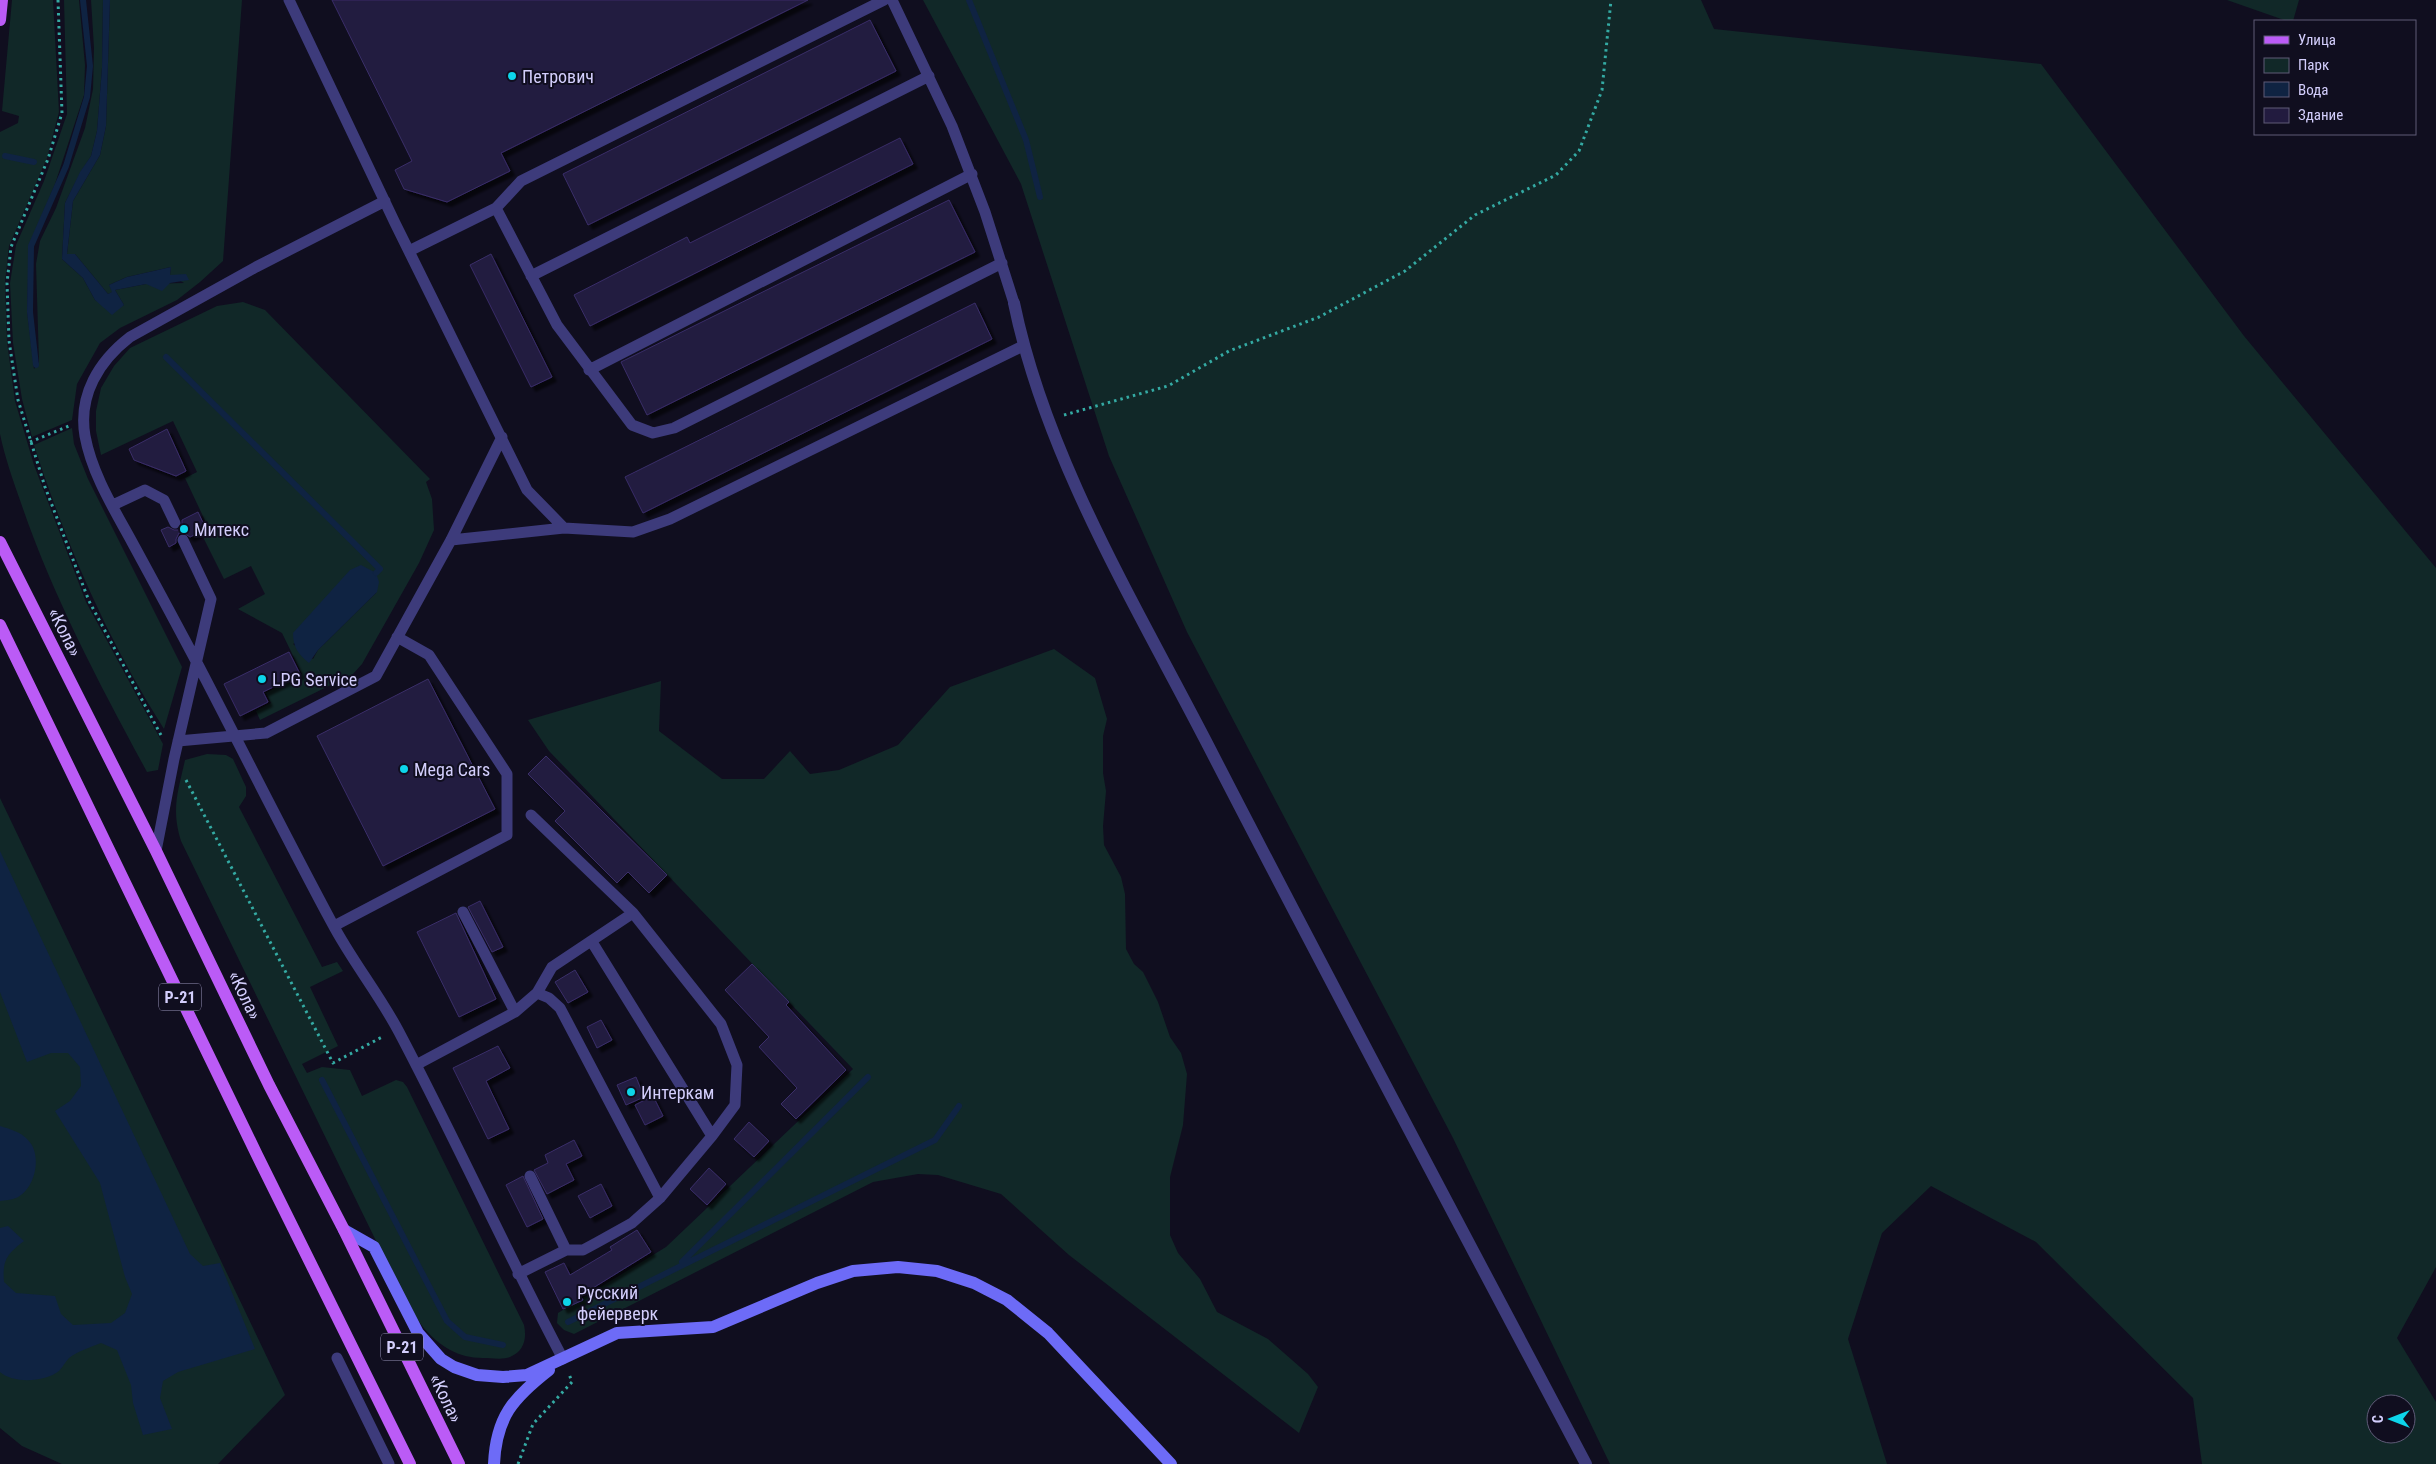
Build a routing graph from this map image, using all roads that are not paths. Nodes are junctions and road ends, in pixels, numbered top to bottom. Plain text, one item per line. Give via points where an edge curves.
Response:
1 (2, 0) edge
2 (289, 0) edge
3 (884, 0) edge
4 (892, 0) edge
5 (0, 20) edge
6 (929, 76) junction
7 (972, 174) junction
8 (384, 201) junction
9 (496, 208) junction
10 (409, 251) junction
11 (1002, 263) junction
12 (531, 276) junction
13 (1014, 303) joint
14 (1023, 346) junction
15 (589, 370) junction
16 (502, 436) junction
17 (113, 505) junction
18 (175, 523) dead end
19 (564, 528) junction
20 (183, 540) dead end
21 (451, 540) junction
22 (0, 542) edge
23 (0, 625) edge
24 (397, 637) junction
25 (196, 660) junction
26 (236, 737) junction
27 (178, 741) junction
28 (531, 815) dead end
29 (156, 851) junction
30 (463, 912) dead end
31 (633, 913) junction
32 (334, 926) junction
33 (592, 942) junction
34 (537, 993) junction
35 (515, 1012) junction
36 (416, 1065) junction
37 (712, 1136) junction
38 (530, 1176) dead end
39 (660, 1198) junction
40 (344, 1230) junction
41 (566, 1250) junction
42 (518, 1274) junction
43 (337, 1358) dead end
44 (563, 1360) junction
45 (389, 1464) edge
46 (410, 1464) edge
47 (459, 1464) edge
48 (494, 1464) edge
49 (1170, 1464) edge
50 (1586, 1464) edge

1 - 5 main road
2 - 8 lane
3 - 9 lane via 521,181
4 - 6 lane
6 - 7 lane
6 - 12 lane
7 - 11 lane
7 - 15 lane
8 - 10 lane
8 - 17 lane via 256,267 130,337 113,350 87,393 83,420 93,468
9 - 10 lane
9 - 12 lane
10 - 16 lane
11 - 13 lane
11 - 15 lane via 674,428 653,433 632,425
12 - 15 lane via 557,325
13 - 14 street
14 - 19 lane via 670,518 633,532
14 - 50 street via 1047,420 1102,540
16 - 19 lane via 528,490
16 - 21 lane
17 - 18 lane via 145,490 164,500
17 - 25 lane
19 - 21 lane
20 - 25 lane via 211,599
21 - 24 lane
22 - 29 main road, «Кола» / Р-21
23 - 46 main road, Р-21
24 - 26 lane via 376,676 266,734
24 - 32 lane via 429,655 506,774 506,835
25 - 26 lane
25 - 27 lane
26 - 27 lane
26 - 32 lane
27 - 29 lane
28 - 31 lane
29 - 40 main road, «Кола» / Р-21 via 269,1085
30 - 35 lane
31 - 33 lane
31 - 37 lane via 721,1024 737,1065 734,1105
32 - 36 lane
33 - 34 lane via 552,967
33 - 37 lane
34 - 35 lane
34 - 39 lane via 560,1008
35 - 36 lane
36 - 42 lane
37 - 39 lane
38 - 41 lane
39 - 41 lane via 632,1223 596,1243 583,1250
40 - 44 street via 374,1247 418,1333 441,1359 454,1367 477,1375 503,1377 527,1375
40 - 47 main road, «Кола» / Р-21
41 - 42 lane
42 - 44 lane
43 - 45 lane
44 - 48 street via 528,1387 509,1407 499,1426
44 - 49 street via 617,1333 713,1327 853,1271 898,1267 937,1271 974,1283 1007,1300 1048,1332

